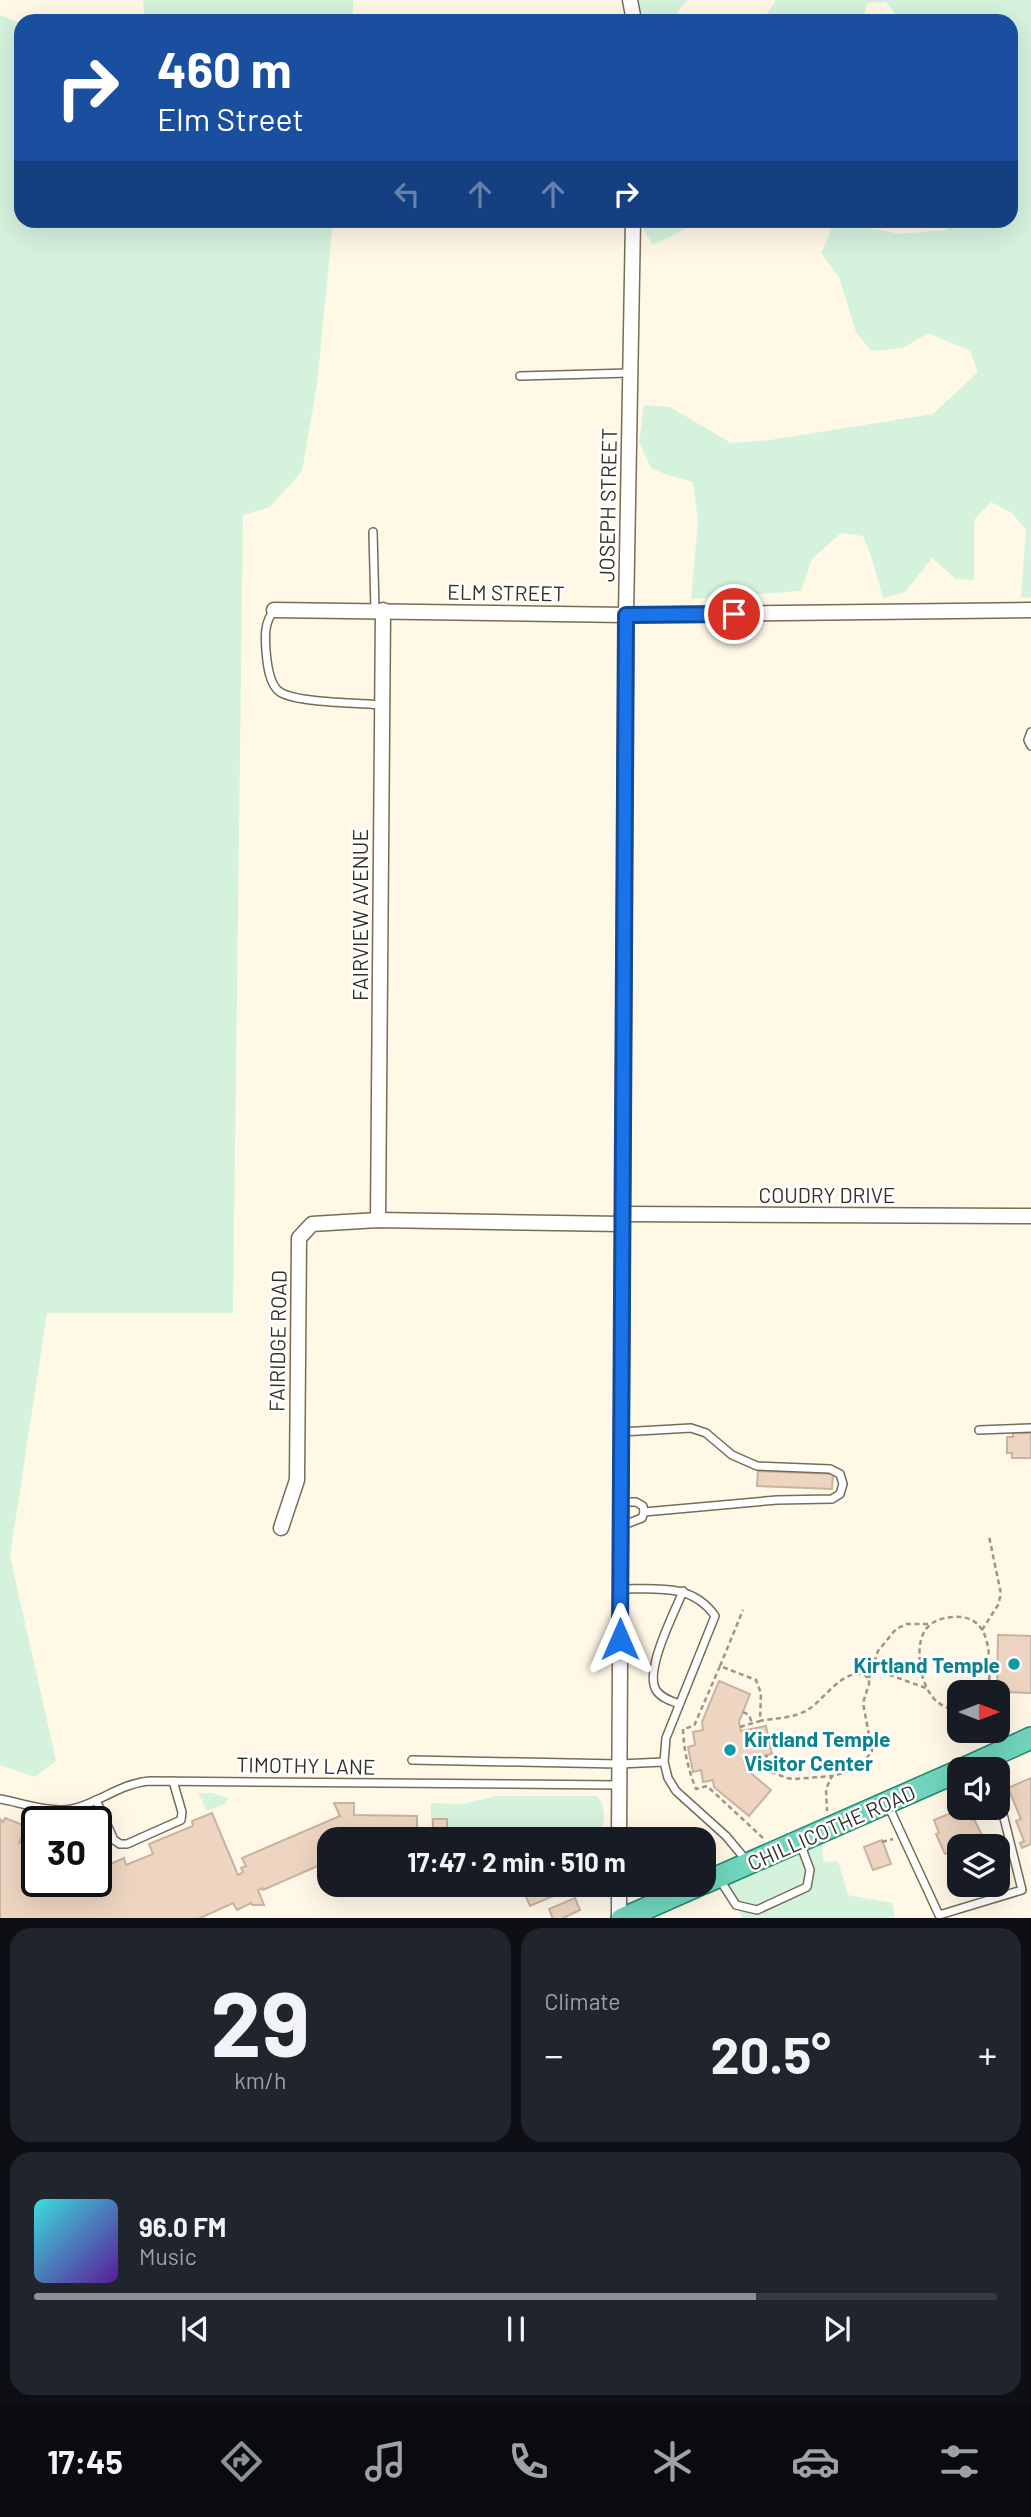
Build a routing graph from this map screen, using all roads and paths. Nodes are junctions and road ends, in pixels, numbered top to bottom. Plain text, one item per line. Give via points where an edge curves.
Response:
1 (633, 228) edge
2 (631, 373) junction
3 (520, 376) dead end
4 (373, 532) dead end
5 (274, 610) joint
6 (379, 610) junction
7 (1031, 610) edge
8 (626, 615) junction
9 (382, 705) junction
10 (1031, 732) edge
11 (1031, 746) edge
12 (1031, 1216) edge
13 (622, 1219) junction
14 (378, 1220) junction
15 (1031, 1428) edge
16 (979, 1430) dead end
17 (621, 1432) junction
18 (620, 1502) junction
19 (644, 1512) junction
20 (620, 1526) junction
21 (281, 1528) dead end
22 (989, 1536) dead end
23 (620, 1589) junction
24 (683, 1591) junction
25 (743, 1610) dead end
26 (930, 1624) junction
27 (982, 1630) junction
28 (720, 1666) junction
29 (873, 1669) junction
30 (869, 1678) junction
31 (989, 1680) edge
32 (928, 1689) junction
33 (679, 1704) junction
34 (947, 1706) edge
35 (743, 1712) dead end
36 (760, 1721) junction
37 (752, 1723) junction
38 (740, 1727) dead end
39 (1031, 1738) edge
40 (766, 1755) dead end
41 (999, 1757) edge
42 (412, 1760) dead end
43 (664, 1762) junction
44 (619, 1764) junction
45 (832, 1776) junction
46 (947, 1776) edge
47 (173, 1781) junction
48 (619, 1785) junction
49 (0, 1798) edge
50 (96, 1800) junction
51 (886, 1803) junction
52 (827, 1811) dead end
53 (1005, 1820) edge
54 (619, 1827) edge
55 (763, 1838) dead end
56 (799, 1841) junction
57 (749, 1863) junction
58 (716, 1877) edge
59 (716, 1888) edge
60 (620, 1897) edge
61 (671, 1897) edge
62 (621, 1918) edge
63 (623, 1918) edge

1 - 2 street, JOSEPH STREET
2 - 3 lane
2 - 8 street, JOSEPH STREET
4 - 6 lane
5 - 6 street, ELM STREET
5 - 9 lane via 265,631 266,656 278,691 301,698
6 - 8 street, ELM STREET
6 - 9 street, FAIRVIEW AVENUE
7 - 8 street, ELM STREET
8 - 13 street, JOSEPH STREET
9 - 14 street, FAIRVIEW AVENUE
10 - 11 lane
12 - 13 street, COUDRY DRIVE
13 - 14 street, COUDRY DRIVE
13 - 17 street, JOSEPH STREET
14 - 21 street, FAIRIDGE ROAD via 312,1224 299,1238 297,1480
15 - 16 lane
17 - 18 street, JOSEPH STREET
17 - 19 lane via 691,1428 757,1466 830,1469 840,1474 843,1484 832,1500 777,1500
18 - 19 lane via 636,1502
18 - 20 street, JOSEPH STREET
19 - 20 lane via 637,1521
20 - 23 street, JOSEPH STREET
22 - 27 path via 1002,1594
23 - 24 lane
23 - 44 street, JOSEPH STREET
24 - 33 lane via 653,1681 663,1697
24 - 33 lane via 702,1601 715,1616
25 - 28 path
26 - 27 path via 960,1617
26 - 29 path via 895,1629 877,1651
26 - 32 path via 920,1648
27 - 31 path via 989,1648
28 - 36 path via 756,1680 761,1693
28 - 55 path via 694,1726 682,1729 688,1769 696,1789 707,1786
29 - 30 path
29 - 32 path
30 - 36 path via 857,1673 848,1676 810,1709
30 - 45 path via 863,1703 872,1751 856,1768
32 - 34 path via 938,1703
33 - 43 lane via 666,1738
35 - 37 path
36 - 37 path
37 - 38 path
39 - 41 main road, CHILLICOTHE ROAD
40 - 45 path via 772,1772 786,1778
42 - 44 lane
43 - 44 lane
43 - 57 lane via 676,1791
44 - 48 street, JOSEPH STREET
45 - 52 path
46 - 51 main road, CHILLICOTHE ROAD
47 - 48 lane, TIMOTHY LANE
47 - 50 lane, TIMOTHY LANE via 138,1782
47 - 50 lane via 183,1812 181,1820 127,1844 114,1840
48 - 54 street, JOSEPH STREET
49 - 50 lane, TIMOTHY LANE via 60,1810
51 - 53 lane via 939,1915 1022,1889
51 - 56 main road, CHILLICOTHE ROAD
56 - 57 main road, CHILLICOTHE ROAD
56 - 59 lane via 810,1870 807,1887 757,1910 736,1905
57 - 58 main road, CHILLICOTHE ROAD
60 - 62 street
61 - 63 main road, CHILLICOTHE ROAD

